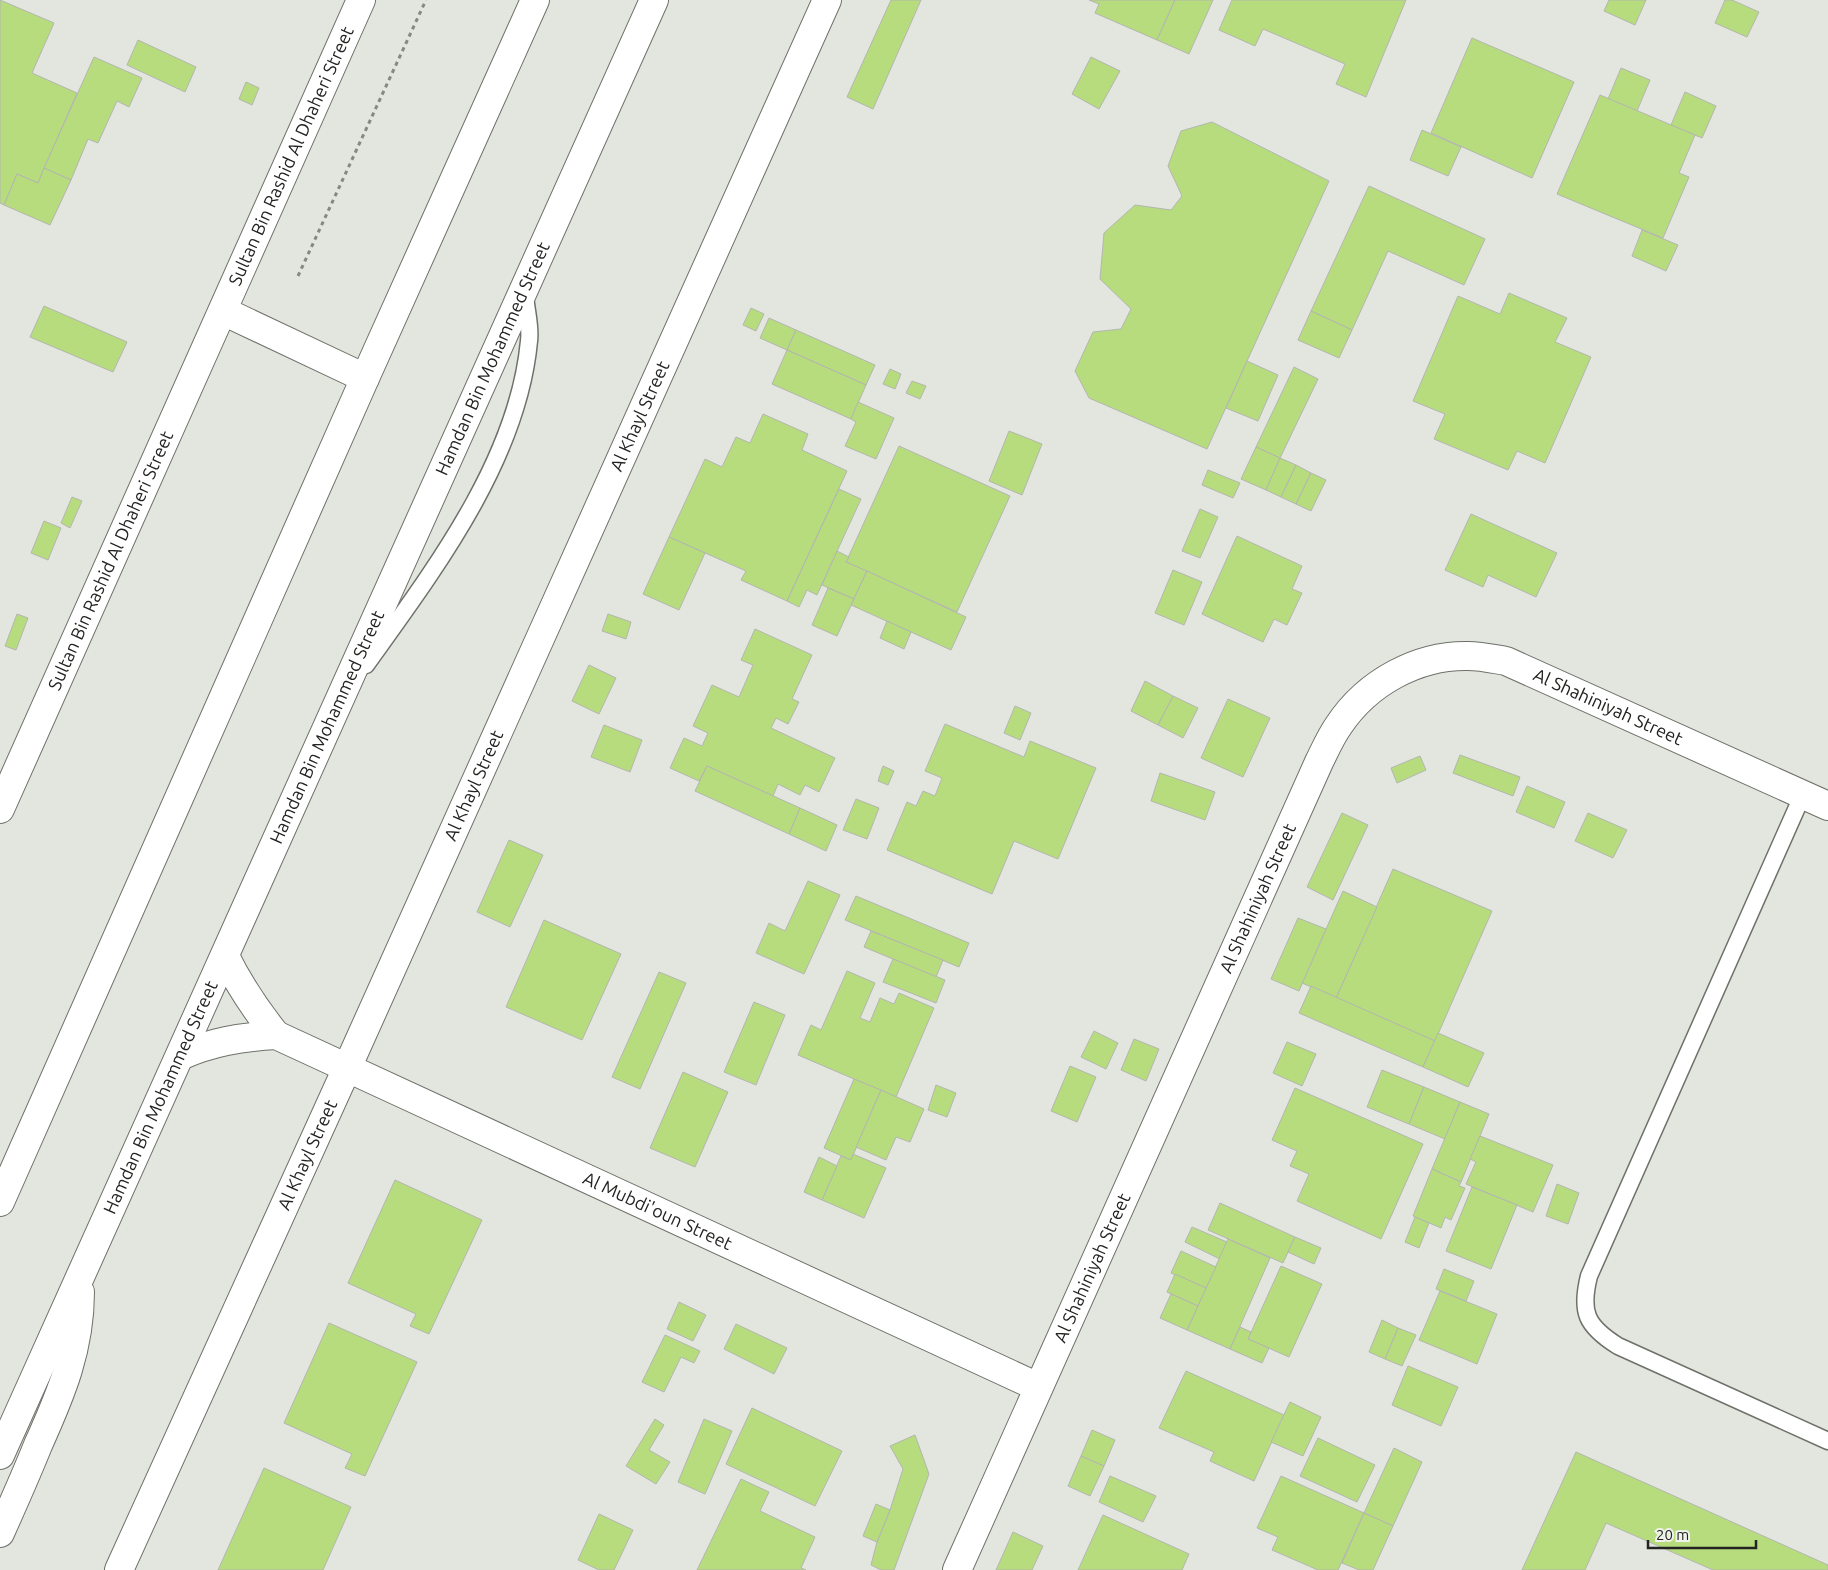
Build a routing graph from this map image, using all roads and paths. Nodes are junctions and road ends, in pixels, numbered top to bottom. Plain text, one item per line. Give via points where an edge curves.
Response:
1 (361, 0) edge
2 (426, 0) edge
3 (535, 0) edge
4 (654, 0) edge
5 (827, 0) edge
6 (298, 276) dead end
7 (524, 290) junction
8 (222, 311) junction
9 (366, 378) junction
10 (340, 701) junction
11 (1803, 794) junction
12 (1828, 806) edge
13 (0, 809) edge
14 (226, 956) junction
15 (276, 1035) junction
16 (180, 1056) junction
17 (347, 1068) junction
18 (0, 1202) edge
19 (80, 1277) junction
20 (1038, 1387) junction
21 (1828, 1440) edge
22 (0, 1455) edge
23 (0, 1533) edge
24 (119, 1570) edge
25 (957, 1570) edge

1 - 8 street, Sultan Bin Rashid Al Dhaheri Street
2 - 6 path
3 - 9 street
4 - 7 street, Hamdan Bin Mohammed Street
5 - 17 street, Al Khayl Street
7 - 10 street, Hamdan Bin Mohammed Street
7 - 10 lane via 530,339 518,401 496,461 425,581
8 - 9 street
8 - 13 street, Sultan Bin Rashid Al Dhaheri Street
9 - 18 street
10 - 14 street, Hamdan Bin Mohammed Street
11 - 12 street, Al Shahiniyah Street
11 - 20 street, Al Shahiniyah Street via 1506,661 1469,656 1430,659 1395,673 1364,695 1338,725 1319,762
11 - 21 lane via 1592,1268 1584,1296 1588,1317 1600,1335 1618,1346
14 - 15 street, Al Mubdi'oun Street via 247,998
14 - 16 street, Hamdan Bin Mohammed Street
15 - 16 street via 227,1040
15 - 17 street, Al Mubdi'oun Street
16 - 19 street, Hamdan Bin Mohammed Street
17 - 20 street, Al Mubdi'oun Street
17 - 24 street, Al Khayl Street
19 - 22 street, Hamdan Bin Mohammed Street
19 - 23 street via 77,1338 70,1367
20 - 25 street, Al Shahiniyah Street

